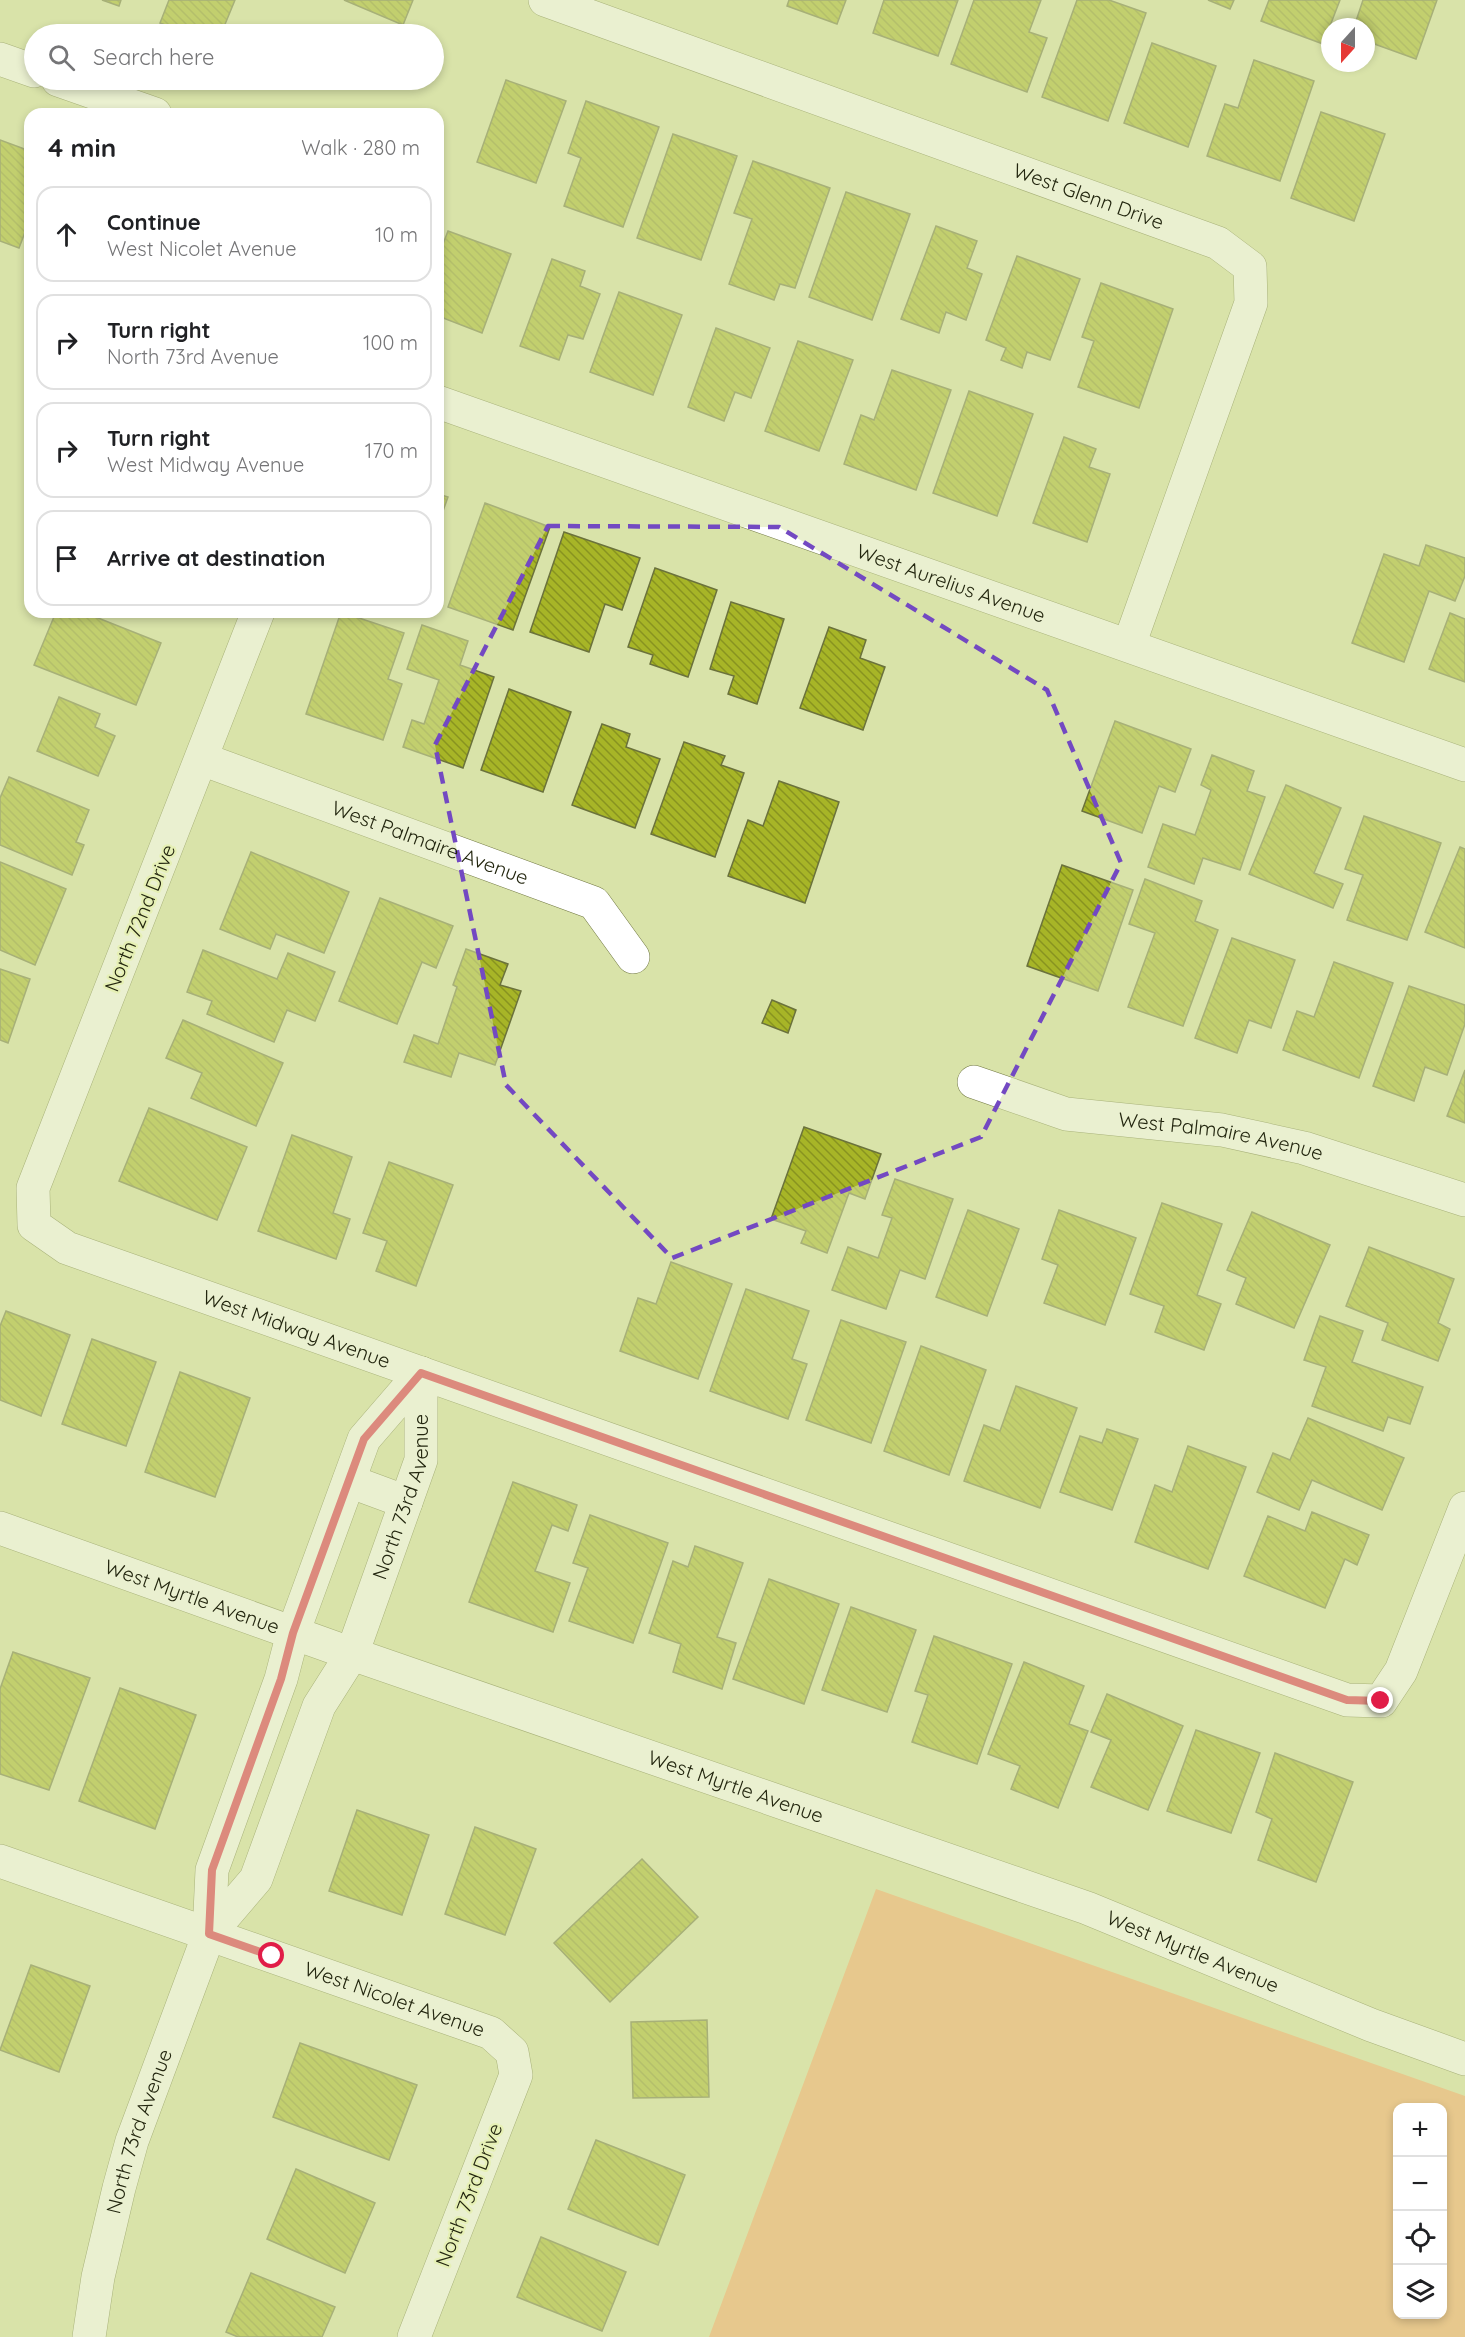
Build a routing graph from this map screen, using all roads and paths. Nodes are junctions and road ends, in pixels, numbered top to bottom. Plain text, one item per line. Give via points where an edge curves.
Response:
1 (545, 0) edge
2 (0, 59) edge
3 (24, 67) edge
4 (87, 90) edge
5 (138, 108) edge
6 (444, 404) edge
7 (256, 618) edge
8 (1129, 645) junction
9 (202, 759) junction
10 (1465, 765) edge
11 (633, 957) dead end
12 (974, 1082) dead end
13 (1465, 1200) edge
14 (34, 1225) joint
15 (421, 1373) junction
16 (349, 1481) junction
17 (406, 1502) junction
18 (1465, 1508) edge
19 (0, 1528) edge
20 (293, 1633) junction
21 (352, 1654) junction
22 (0, 1861) edge
23 (209, 1934) junction
24 (512, 2052) joint
25 (1465, 2059) edge
26 (89, 2337) edge
27 (414, 2337) edge

1 - 8 street, West Glenn Drive via 1218,243 1250,267 1251,303
2 - 3 street
4 - 5 street
6 - 8 street, West Aurelius Avenue
7 - 9 street, North 72nd Drive
8 - 10 street, West Aurelius Avenue
9 - 11 street, West Palmaire Avenue via 594,903
9 - 14 street, North 72nd Drive via 33,1188
12 - 13 street, West Palmaire Avenue via 1066,1114 1222,1130 1304,1148
14 - 15 street, West Midway Avenue via 67,1248
15 - 16 street, North 73rd Avenue via 364,1439
15 - 17 street, North 73rd Avenue via 421,1460
15 - 18 street, West Midway Avenue via 1347,1700 1381,1701 1401,1671
16 - 17 street
16 - 20 street, North 73rd Avenue
17 - 21 street, North 73rd Avenue
19 - 20 street, West Myrtle Avenue
20 - 21 street, West Myrtle Avenue
20 - 23 street, North 73rd Avenue via 281,1679 212,1870
21 - 23 street, North 73rd Avenue via 321,1700 256,1879
21 - 25 street, West Myrtle Avenue via 1087,1908 1371,2025
22 - 23 street, West Nicolet Avenue
23 - 24 street, West Nicolet Avenue via 491,2033
23 - 26 street, North 73rd Avenue via 129,2151 98,2277
24 - 27 street, North 73rd Drive via 516,2075

